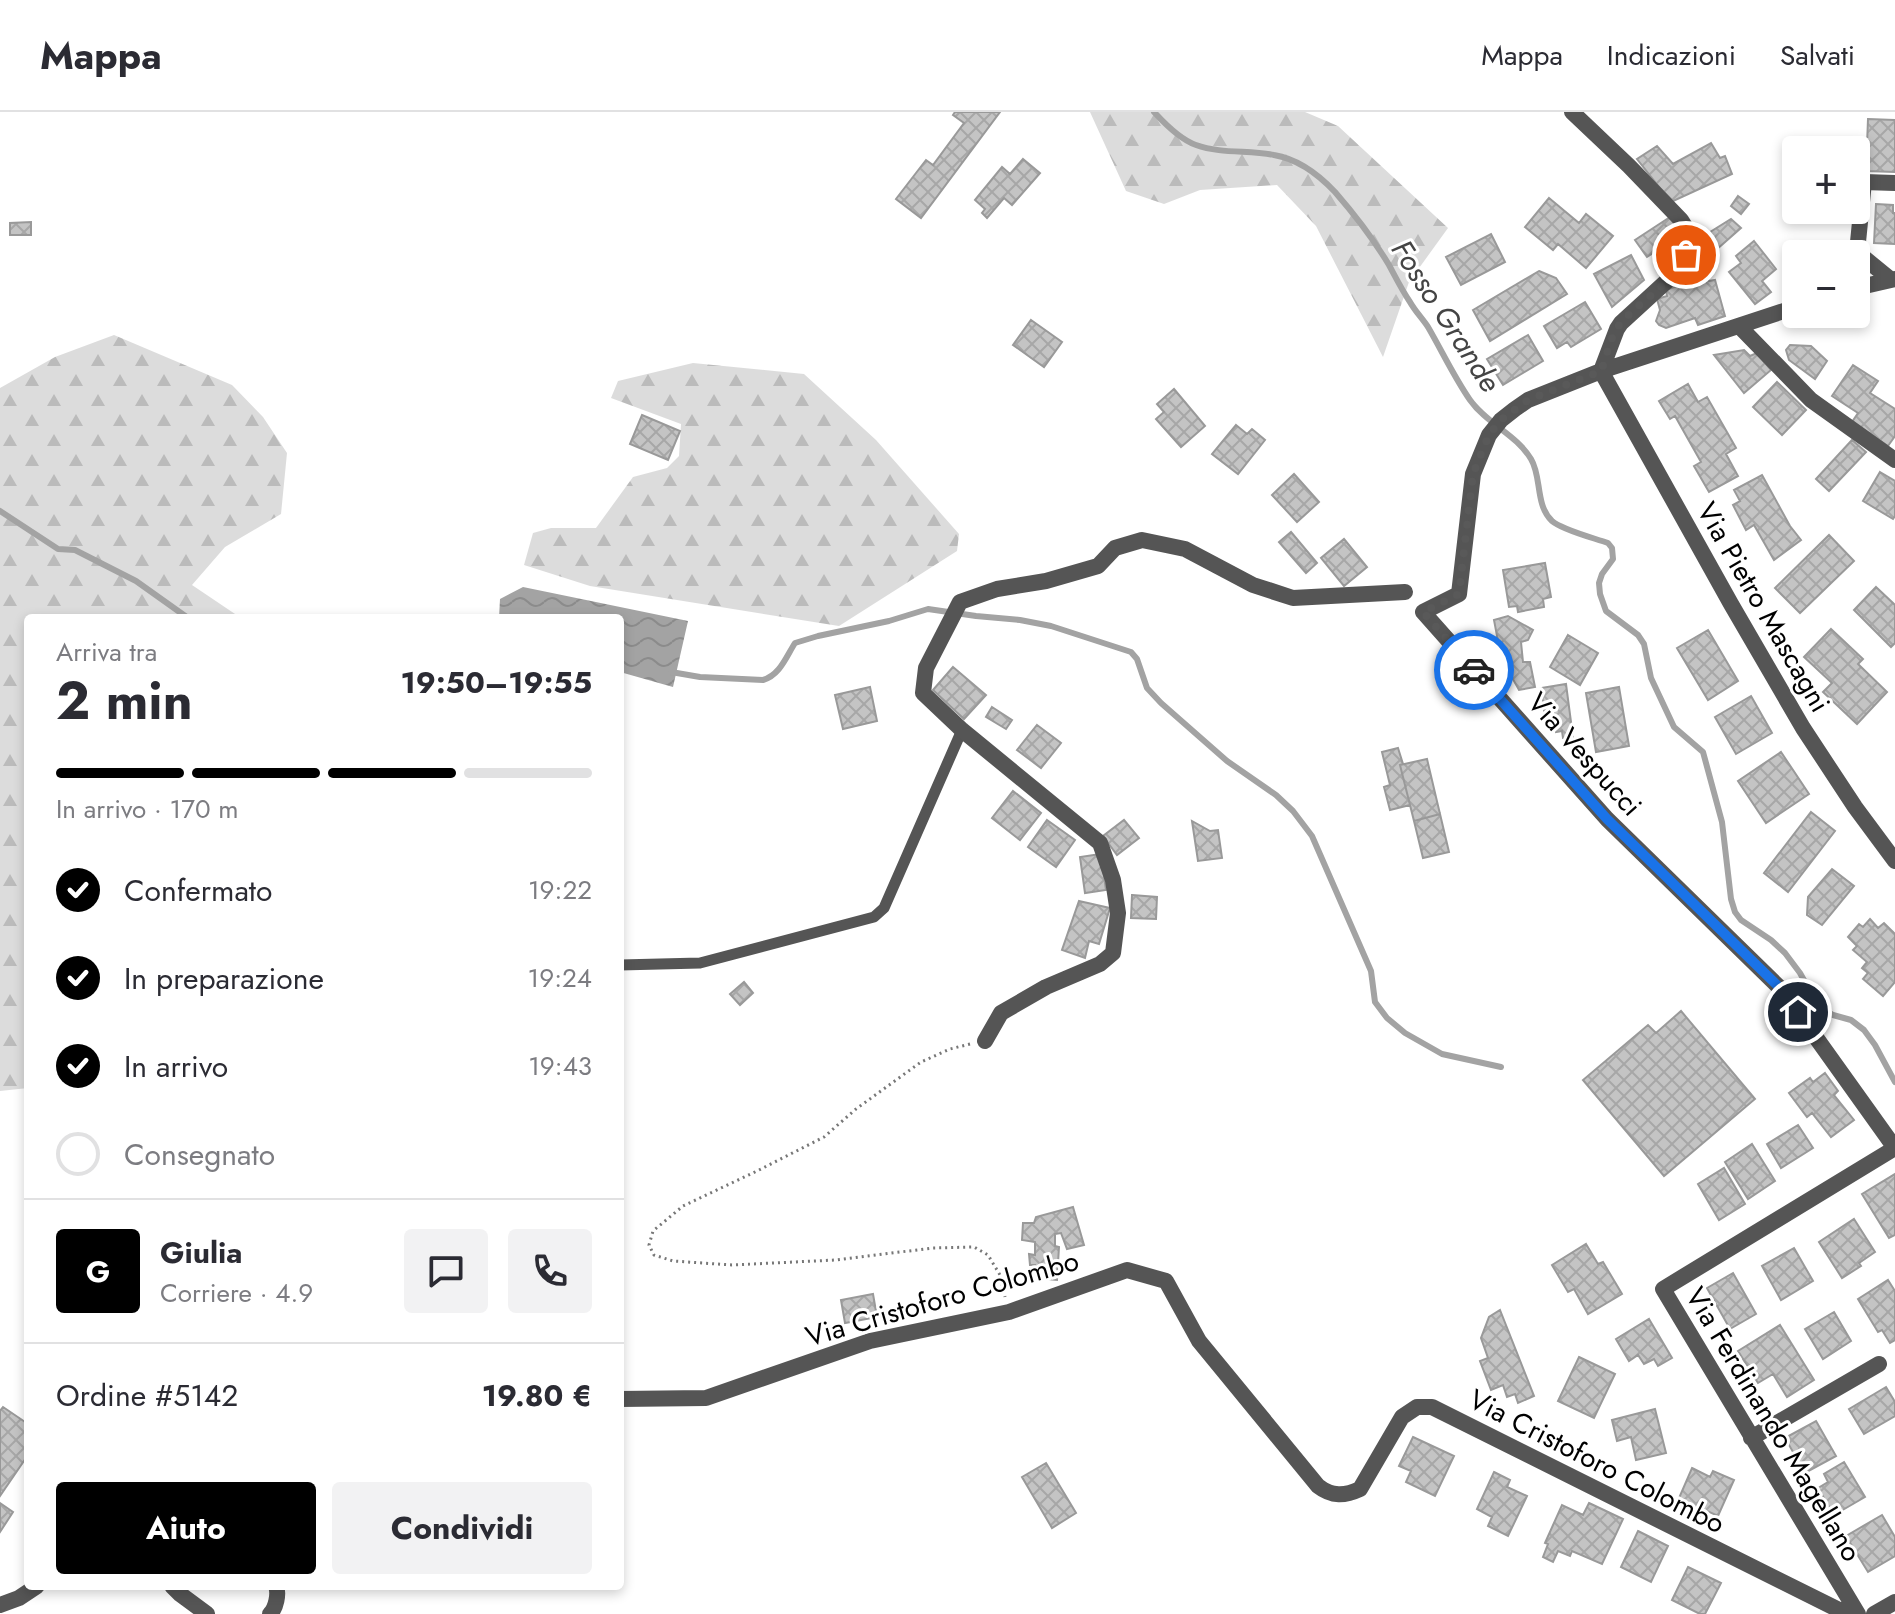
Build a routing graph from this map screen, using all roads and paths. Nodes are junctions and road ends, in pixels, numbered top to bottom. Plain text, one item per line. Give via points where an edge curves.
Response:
1 (1572, 112) edge
2 (1895, 183) edge
3 (1892, 279) edge
4 (1870, 284) edge
5 (1782, 312) edge
6 (1739, 326) junction
7 (1601, 371) junction
8 (1895, 460) edge
9 (1405, 592) dead end
10 (962, 730) junction
11 (1895, 861) edge
12 (624, 965) edge
13 (985, 1041) joint
14 (1895, 1148) edge
15 (1009, 1312) junction
16 (1879, 1364) dead end
17 (624, 1399) edge
18 (1751, 1438) junction
19 (31, 1590) edge
20 (176, 1590) edge
21 (278, 1590) edge
22 (19, 1598) junction
23 (1895, 1602) edge
24 (0, 1605) edge
25 (5, 1614) edge
26 (207, 1614) edge
27 (270, 1614) edge
28 (1847, 1614) edge
29 (1858, 1614) edge
30 (1874, 1614) edge

1 - 7 street via 1686,228 1680,269 1621,323
2 - 3 street via 1864,182 1857,252
3 - 4 street
5 - 6 street
6 - 7 street
6 - 8 street via 1811,400
7 - 11 street, Via Pietro Mascagni via 1803,728
7 - 14 street, Via Vespucci via 1528,400 1489,435 1473,474 1459,594 1423,612 1607,819 1782,990
9 - 10 street via 1293,598 1253,585 1185,549 1142,540 1115,548 1098,566 960,602 926,668 923,693
10 - 12 lane via 884,908 874,917 700,963
10 - 13 street via 1100,843 1118,913 1113,953 1001,1013
13 - 15 path via 921,1062 824,1137 683,1206 653,1231 649,1245 654,1255 673,1261 732,1265 974,1247 988,1255 1000,1275
14 - 18 street, Via Ferdinando Magellano via 1663,1289
15 - 17 street, Via Cristoforo Colombo via 870,1341 706,1398
15 - 28 street, Via Cristoforo Colombo via 1127,1270 1166,1281 1199,1341 1327,1493 1360,1489 1402,1417 1417,1407 1432,1407
16 - 18 street
18 - 29 street, Via Ferdinando Magellano
19 - 22 street
20 - 26 street
21 - 27 street
22 - 24 street
22 - 25 street
23 - 30 street

